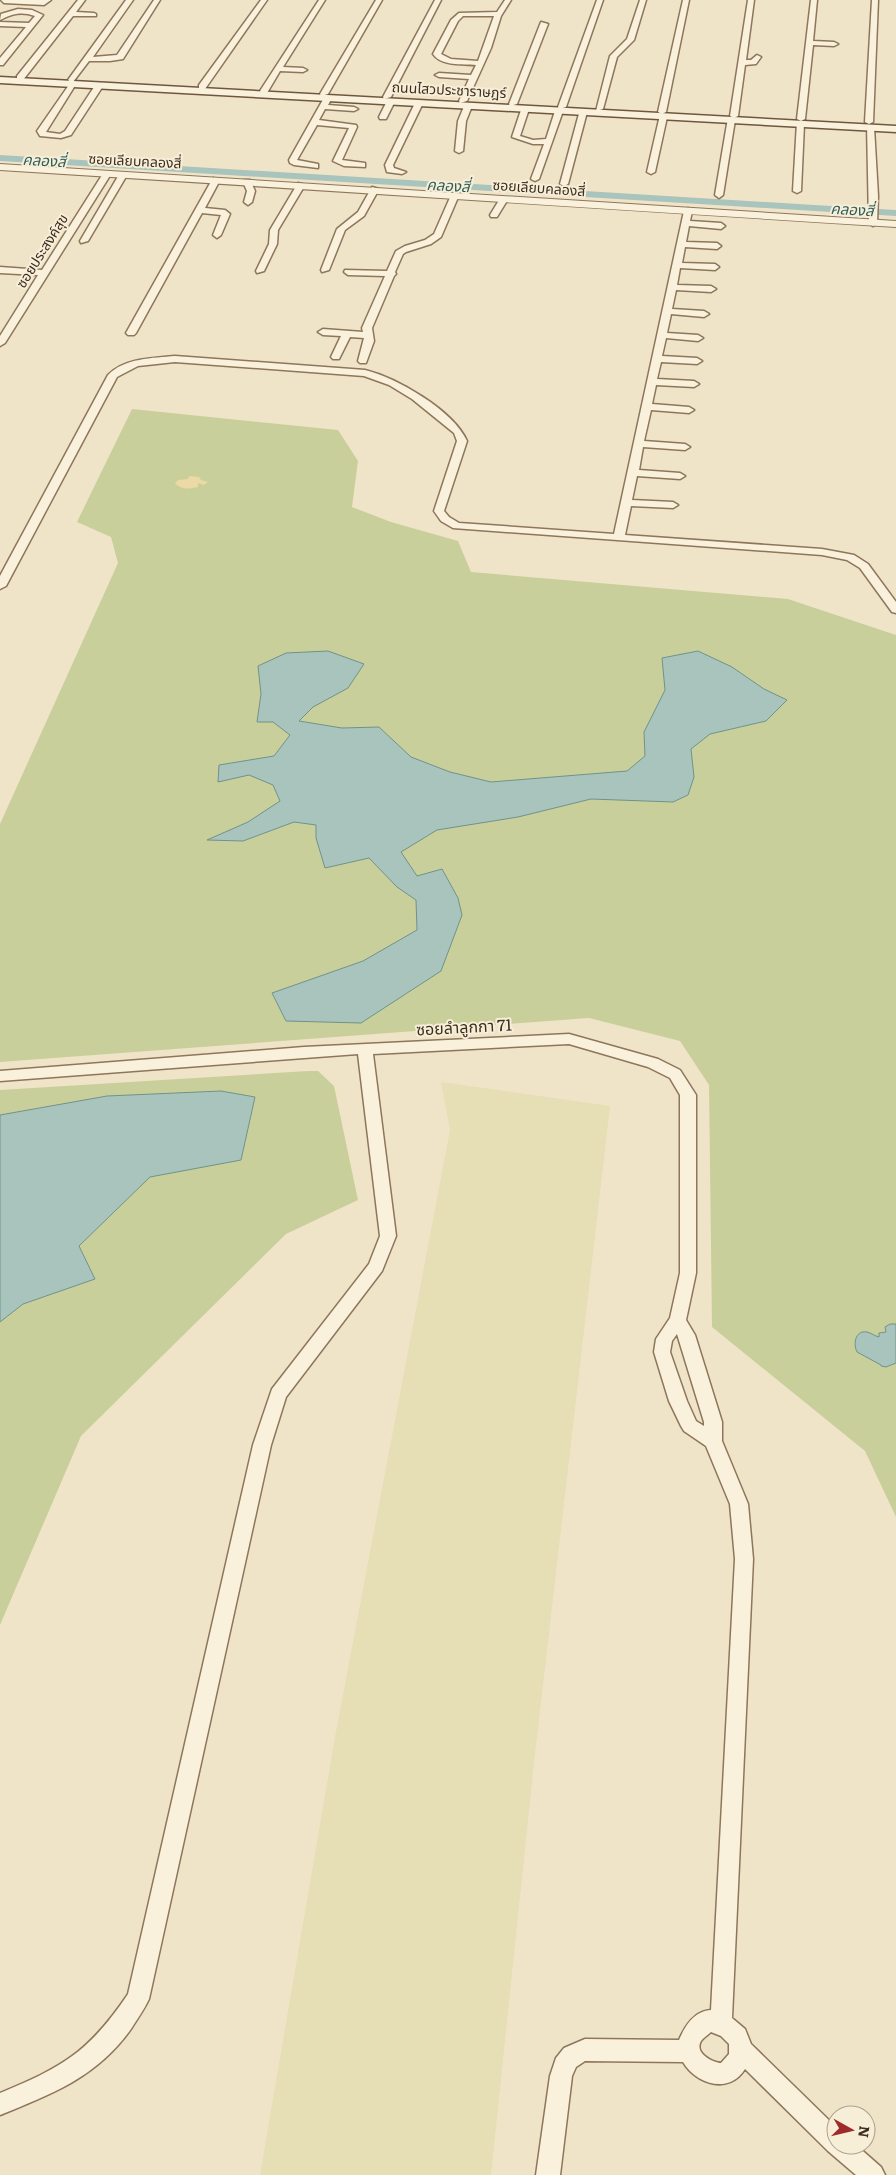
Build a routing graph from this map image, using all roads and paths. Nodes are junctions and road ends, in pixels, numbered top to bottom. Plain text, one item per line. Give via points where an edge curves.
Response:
1 (48, 0) edge
2 (82, 0) edge
3 (130, 0) edge
4 (157, 0) edge
5 (264, 0) edge
6 (322, 0) edge
7 (379, 0) edge
8 (438, 0) edge
9 (508, 0) edge
10 (600, 0) edge
11 (643, 0) edge
12 (686, 0) edge
13 (751, 0) edge
14 (814, 0) edge
15 (875, 0) edge
16 (3, 2) edge
17 (71, 14) junction
18 (499, 14) junction
19 (94, 15) dead end
20 (0, 18) edge
21 (0, 24) edge
22 (544, 24) dead end
23 (29, 25) junction
24 (810, 43) junction
25 (834, 44) dead end
26 (0, 48) edge
27 (11, 49) junction
28 (757, 57) dead end
29 (88, 58) junction
30 (0, 63) edge
31 (480, 63) junction
32 (742, 63) junction
33 (277, 69) junction
34 (303, 70) dead end
35 (439, 75) dead end
36 (474, 77) junction
37 (0, 78) edge
38 (20, 78) junction
39 (72, 82) junction
40 (100, 86) junction
41 (202, 88) junction
42 (264, 91) junction
43 (389, 99) junction
44 (325, 100) junction
45 (419, 103) junction
46 (473, 104) junction
47 (513, 104) junction
48 (354, 109) dead end
49 (525, 109) junction
50 (561, 109) junction
51 (599, 109) junction
52 (583, 112) junction
53 (662, 114) junction
54 (384, 117) dead end
55 (730, 119) junction
56 (316, 120) junction
57 (345, 120) dead end
58 (800, 121) junction
59 (896, 124) edge
60 (869, 125) junction
61 (896, 129) edge
62 (318, 132) junction
63 (343, 133) dead end
64 (549, 141) junction
65 (718, 142) dead end
66 (459, 151) dead end
67 (362, 165) dead end
68 (315, 166) dead end
69 (0, 167) edge
70 (402, 172) dead end
71 (651, 172) dead end
72 (107, 174) junction
73 (123, 174) junction
74 (535, 179) dead end
75 (216, 180) junction
76 (247, 182) junction
77 (564, 184) dead end
78 (301, 185) junction
79 (375, 189) junction
80 (797, 191) dead end
81 (455, 195) junction
82 (719, 195) dead end
83 (504, 199) junction
84 (248, 202) dead end
85 (199, 210) junction
86 (688, 212) junction
87 (494, 215) dead end
88 (873, 221) junction
89 (686, 223) junction
90 (896, 224) edge
91 (721, 226) dead end
92 (217, 235) dead end
93 (84, 241) dead end
94 (682, 244) junction
95 (717, 246) dead end
96 (677, 265) junction
97 (715, 267) dead end
98 (0, 270) edge
99 (325, 270) dead end
100 (260, 271) dead end
101 (348, 272) dead end
102 (44, 273) junction
103 (392, 274) junction
104 (672, 287) junction
105 (710, 289) dead end
106 (667, 311) junction
107 (704, 314) dead end
108 (131, 332) dead end
109 (323, 332) dead end
110 (347, 334) junction
111 (367, 335) junction
112 (662, 335) junction
113 (698, 338) dead end
114 (0, 343) edge
115 (336, 357) dead end
116 (657, 359) junction
117 (363, 361) dead end
118 (696, 361) dead end
119 (652, 382) junction
120 (694, 384) dead end
121 (647, 407) junction
122 (689, 410) dead end
123 (639, 444) junction
124 (685, 447) dead end
125 (633, 473) junction
126 (680, 476) dead end
127 (627, 503) junction
128 (673, 505) dead end
129 (619, 538) junction
130 (0, 586) edge
131 (896, 610) edge
132 (365, 1050) junction
133 (0, 1076) edge
134 (678, 1320) junction
135 (702, 1389) junction
136 (676, 1394) junction
137 (714, 1441) junction
138 (721, 2022) junction
139 (741, 2050) junction
140 (689, 2051) junction
141 (0, 2104) edge
142 (826, 2133) edge
143 (850, 2155) edge
144 (548, 2175) edge
145 (873, 2175) edge

1 - 16 street via 44,3
2 - 17 street
3 - 29 street
4 - 29 street via 120,57
5 - 41 street
6 - 33 street
7 - 44 street
8 - 43 street
9 - 18 street
10 - 50 street
11 - 51 street via 630,40 614,56
12 - 53 street
13 - 32 street
14 - 24 street
15 - 60 street
17 - 19 street
17 - 38 street
18 - 31 street
18 - 31 street via 461,14 437,54 450,61
20 - 23 street via 11,11 39,14
21 - 23 street
22 - 47 street
23 - 27 street
24 - 25 street
24 - 58 street
26 - 27 street
27 - 30 street
28 - 32 street via 753,62
29 - 39 street
31 - 36 street
32 - 55 street
33 - 34 street
33 - 42 street
35 - 36 street
36 - 46 street
37 - 38 main road, ถนนไสวประชาราษฎร์
37 - 39 main road, ถนนไสวประชาราษฎร์
38 - 39 main road, ถนนไสวประชาราษฎร์
39 - 40 main road, ถนนไสวประชาราษฎร์
39 - 40 street via 41,132 43,134 61,136 68,133
39 - 41 main road, ถนนไสวประชาราษฎร์
40 - 44 main road, ถนนไสวประชาราษฎร์
41 - 42 main road, ถนนไสวประชาราษฎร์
42 - 44 main road, ถนนไสวประชาราษฎร์
43 - 44 main road, ถนนไสวประชาราษฎร์
43 - 45 main road, ถนนไสวประชาราษฎร์
43 - 46 main road, ถนนไสวประชาราษฎร์
43 - 54 street
44 - 48 street
44 - 56 street
45 - 46 main road, ถนนไสวประชาราษฎร์
45 - 70 street via 389,165 390,170
46 - 47 main road, ถนนไสวประชาราษฎร์
46 - 49 main road, ถนนไสวประชาราษฎร์
46 - 66 street via 462,120
47 - 50 main road, ถนนไสวประชาราษฎร์
49 - 50 main road, ถนนไสวประชาราษฎร์
49 - 64 street via 516,137 523,141
50 - 51 main road, ถนนไสวประชาราษฎร์
50 - 52 main road, ถนนไสวประชาราษฎร์
50 - 64 street
51 - 53 main road, ถนนไสวประชาราษฎร์
52 - 53 main road, ถนนไสวประชาราษฎร์
52 - 77 street
53 - 55 main road, ถนนไสวประชาราษฎร์
53 - 71 street
55 - 58 main road, ถนนไสวประชาราษฎร์
55 - 65 street
55 - 82 street
56 - 57 street
56 - 62 street
56 - 67 street via 354,127 337,160 344,164
58 - 60 main road, ถนนไสวประชาราษฎร์
58 - 80 street
59 - 60 main road, ถนนไสวประชาราษฎร์
60 - 61 main road, ถนนไสวประชาราษฎร์
60 - 88 street
62 - 63 street
62 - 68 street via 293,160 298,165
64 - 74 street
69 - 72 street, ซอยเลียบคลองสี่
72 - 73 street, ซอยเลียบคลองสี่
72 - 102 street, ซอยประสงค์สุข
73 - 75 street, ซอยเลียบคลองสี่
73 - 93 street
75 - 76 street, ซอยเลียบคลองสี่
75 - 85 street
76 - 78 street, ซอยเลียบคลองสี่
76 - 84 street via 251,191
78 - 79 street, ซอยเลียบคลองสี่
78 - 100 street via 274,230 273,244
79 - 81 street, ซอยเลียบคลองสี่
79 - 99 street via 361,214 342,229
81 - 83 street, ซอยเลียบคลองสี่
81 - 103 street via 438,235 428,244 403,249
83 - 86 street, ซอยเลียบคลองสี่
83 - 87 street
85 - 92 street via 225,212
85 - 108 street
86 - 88 street, ซอยเลียบคลองสี่
86 - 89 street
88 - 90 street, ซอยเลียบคลองสี่
89 - 91 street
89 - 94 street
94 - 95 street
94 - 96 street
96 - 97 street
96 - 104 street
98 - 102 street
101 - 103 street
102 - 114 street, ซอยประสงค์สุข
103 - 111 street via 367,328
104 - 105 street
104 - 106 street
106 - 107 street
106 - 112 street
109 - 110 street
110 - 111 street
110 - 115 street
111 - 117 street via 369,341
112 - 113 street
112 - 116 street
116 - 118 street
116 - 119 street
119 - 120 street
119 - 121 street
121 - 122 street
121 - 123 street
123 - 124 street
123 - 125 street
125 - 126 street
125 - 127 street
127 - 128 street
127 - 129 street
129 - 130 street via 481,529 457,526 445,519 439,511 462,441 458,432 409,391 386,378 365,373 175,359 146,361 125,366 113,375
129 - 131 street via 822,552 850,557 864,566
132 - 133 street, ซอยลำลูกกา 71
132 - 134 street, ซอยลำลูกกา 71 via 569,1039 653,1063 675,1074 688,1095 688,1273
132 - 141 street via 366,1080 388,1236 376,1267 278,1394 262,1445 138,1999 115,2033 87,2060 58,2079
134 - 135 street via 686,1335
134 - 136 street via 664,1339 662,1352
135 - 136 street
135 - 137 street via 713,1422
136 - 137 street via 690,1426
137 - 138 street via 738,1504 744,1559
138 - 139 street via 732,2029
138 - 140 street via 708,2021 697,2027 690,2038
139 - 140 street via 739,2061 723,2074 702,2070
139 - 142 street
140 - 144 street via 585,2050 574,2053 564,2062 561,2076
143 - 145 street

